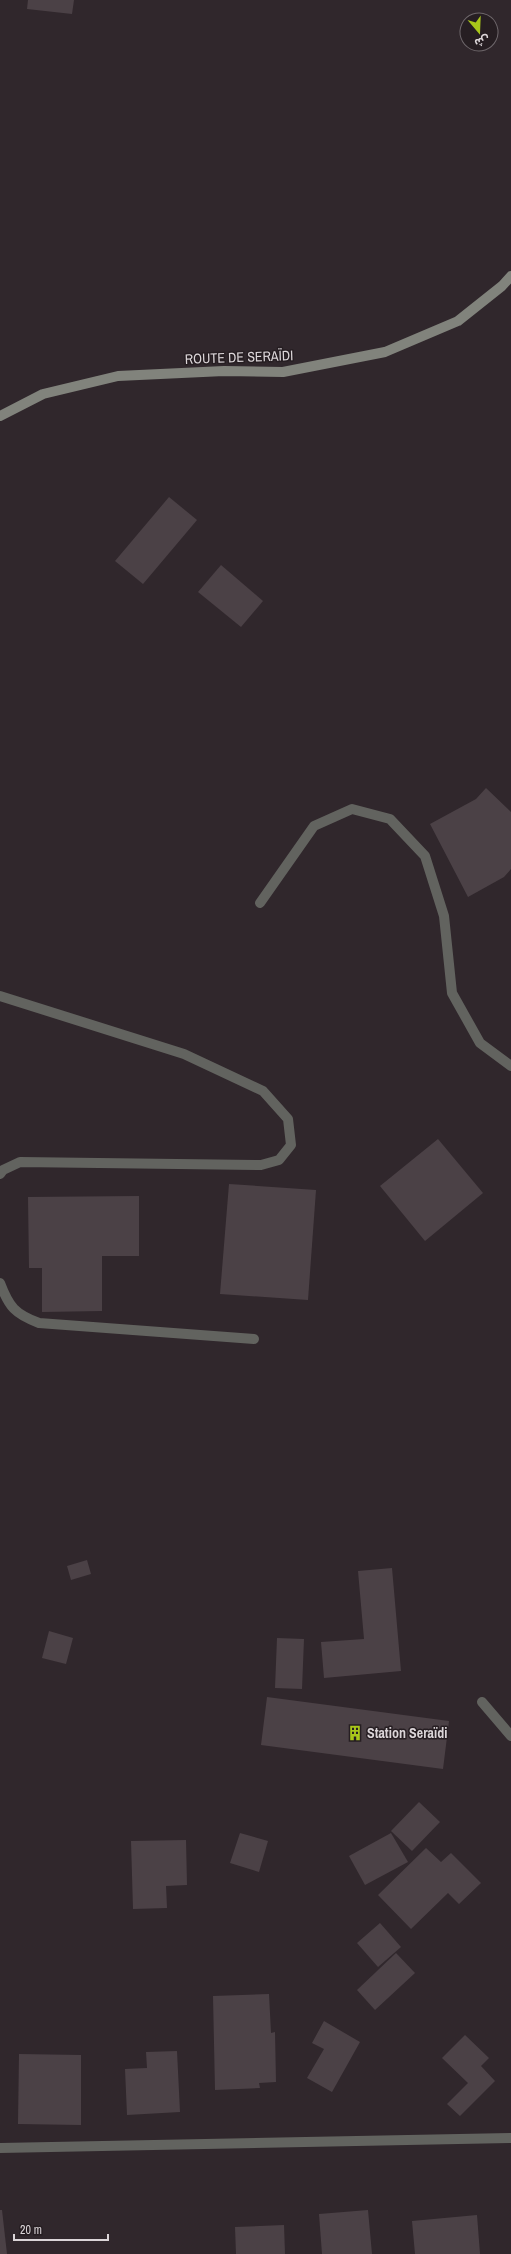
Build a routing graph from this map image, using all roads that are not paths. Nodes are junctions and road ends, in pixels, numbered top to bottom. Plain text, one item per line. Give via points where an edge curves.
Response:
1 (511, 276) edge
2 (0, 416) edge
3 (260, 903) dead end
4 (0, 996) edge
5 (511, 1066) edge
6 (0, 1174) edge
7 (0, 1283) edge
8 (254, 1339) dead end
9 (482, 1702) dead end
10 (511, 1736) edge
11 (511, 2138) edge
12 (0, 2148) edge

1 - 2 main road, ROUTE DE SERAÏDI via 458,321 385,352 283,372 118,376 43,394
3 - 5 street via 314,826 352,809 390,819 425,856 444,916 452,993 480,1044
4 - 6 street via 184,1054 264,1091 288,1119 291,1145 279,1160 261,1165 20,1162 2,1170
7 - 8 street via 6,1299 21,1316 39,1323
9 - 10 street
11 - 12 street

